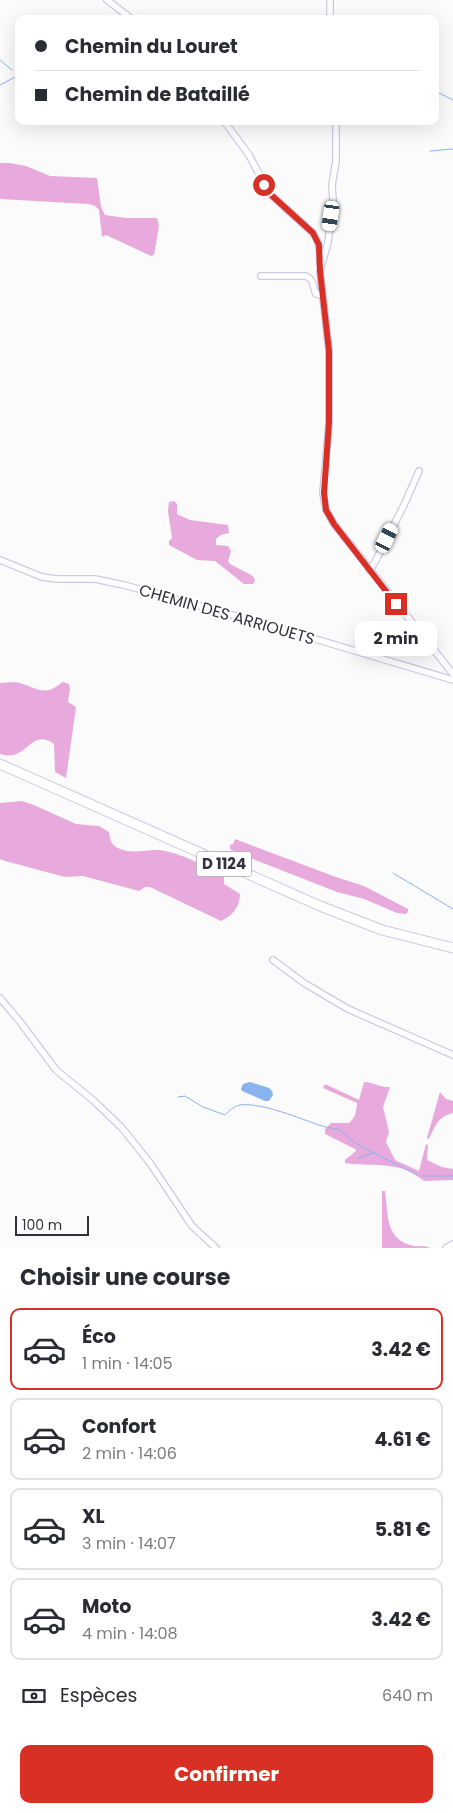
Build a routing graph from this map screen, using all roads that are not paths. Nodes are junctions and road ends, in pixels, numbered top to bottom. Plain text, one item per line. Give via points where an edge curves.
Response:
1 (107, 0) edge
2 (330, 0) edge
3 (127, 15) edge
4 (330, 15) edge
5 (227, 125) edge
6 (336, 125) edge
7 (320, 271) junction
8 (261, 276) dead end
9 (322, 295) dead end
10 (419, 472) dead end
11 (0, 560) edge
12 (369, 570) junction
13 (453, 674) edge
14 (453, 680) edge
15 (0, 764) edge
16 (453, 948) edge
17 (273, 960) dead end
18 (0, 998) edge
19 (453, 1055) edge
20 (453, 1244) edge
21 (216, 1248) edge
22 (446, 1248) edge

1 - 3 street
2 - 4 street
5 - 7 street via 249,155 269,193 317,239
6 - 7 street via 332,208
7 - 12 street via 329,351 324,502 329,516
8 - 9 street via 306,276 316,294
10 - 12 street
11 - 14 street, CHEMIN DES ARRIOUETS via 42,577 95,579 124,584
12 - 13 street
15 - 16 highway, D 1124 via 320,906 382,930
17 - 19 street via 348,1009
18 - 21 street via 56,1070 122,1128 192,1226
20 - 22 street

